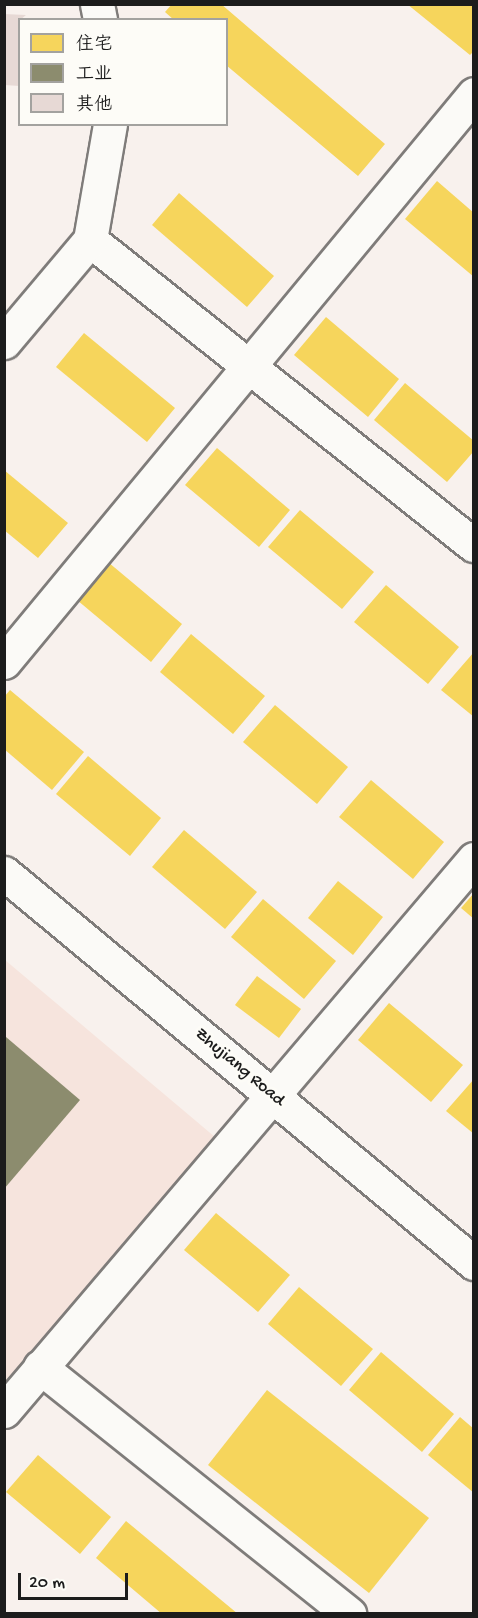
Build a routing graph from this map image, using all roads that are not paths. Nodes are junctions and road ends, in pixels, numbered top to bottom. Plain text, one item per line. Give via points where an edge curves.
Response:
1 (468, 112) edge
2 (110, 126) edge
3 (90, 240) junction
4 (4, 342) edge
5 (248, 366) junction
6 (474, 545) edge
7 (4, 662) edge
8 (474, 859) edge
9 (4, 873) edge
10 (271, 1095) junction
11 (474, 1263) edge
12 (40, 1366) junction
13 (4, 1411) edge
14 (349, 1614) edge

1 - 5 street
2 - 3 street
3 - 4 street
3 - 5 street
5 - 6 street
5 - 7 street
8 - 10 street
9 - 10 street, Zhujiang Road
10 - 11 street, Zhujiang Road
10 - 12 street
12 - 13 street
12 - 14 street

